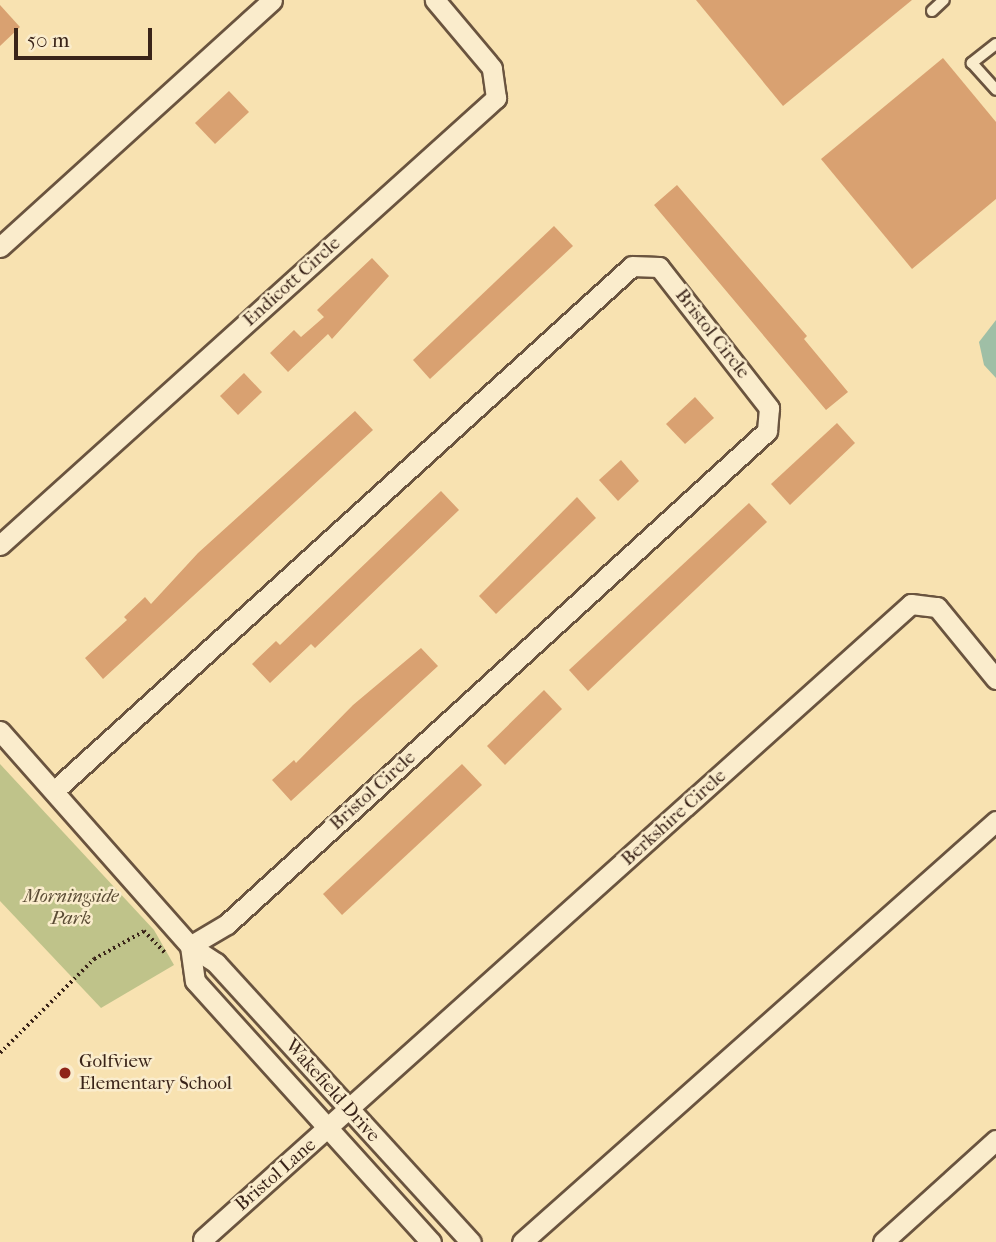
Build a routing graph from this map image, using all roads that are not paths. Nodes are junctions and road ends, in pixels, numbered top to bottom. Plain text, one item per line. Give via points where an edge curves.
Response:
1 (272, 0) edge
2 (435, 0) edge
3 (944, 0) edge
4 (932, 11) dead end
5 (996, 44) edge
6 (996, 90) edge
7 (0, 247) edge
8 (0, 545) edge
9 (996, 679) edge
10 (0, 731) edge
11 (55, 790) junction
12 (996, 821) edge
13 (190, 946) junction
14 (349, 1110) junction
15 (327, 1130) junction
16 (996, 1140) edge
17 (203, 1239) dead end
18 (430, 1242) edge
19 (471, 1242) edge
20 (522, 1242) edge
21 (883, 1242) edge

1 - 7 street
2 - 8 street, Endicott Circle via 492,68 496,98
3 - 4 lane
5 - 6 lane via 972,63
9 - 14 street, Berkshire Circle via 936,607 911,604
10 - 11 street, Wakefield Drive
11 - 13 street, Wakefield Drive
11 - 13 street, Bristol Circle via 632,266 659,267 769,408 767,431 227,924
12 - 20 street
13 - 14 street, Wakefield Drive via 216,963
13 - 15 street, Wakefield Drive via 195,981
14 - 15 street, Bristol Lane
14 - 19 street, Wakefield Drive
15 - 17 street, Bristol Lane
15 - 18 street, Wakefield Drive
16 - 21 street

